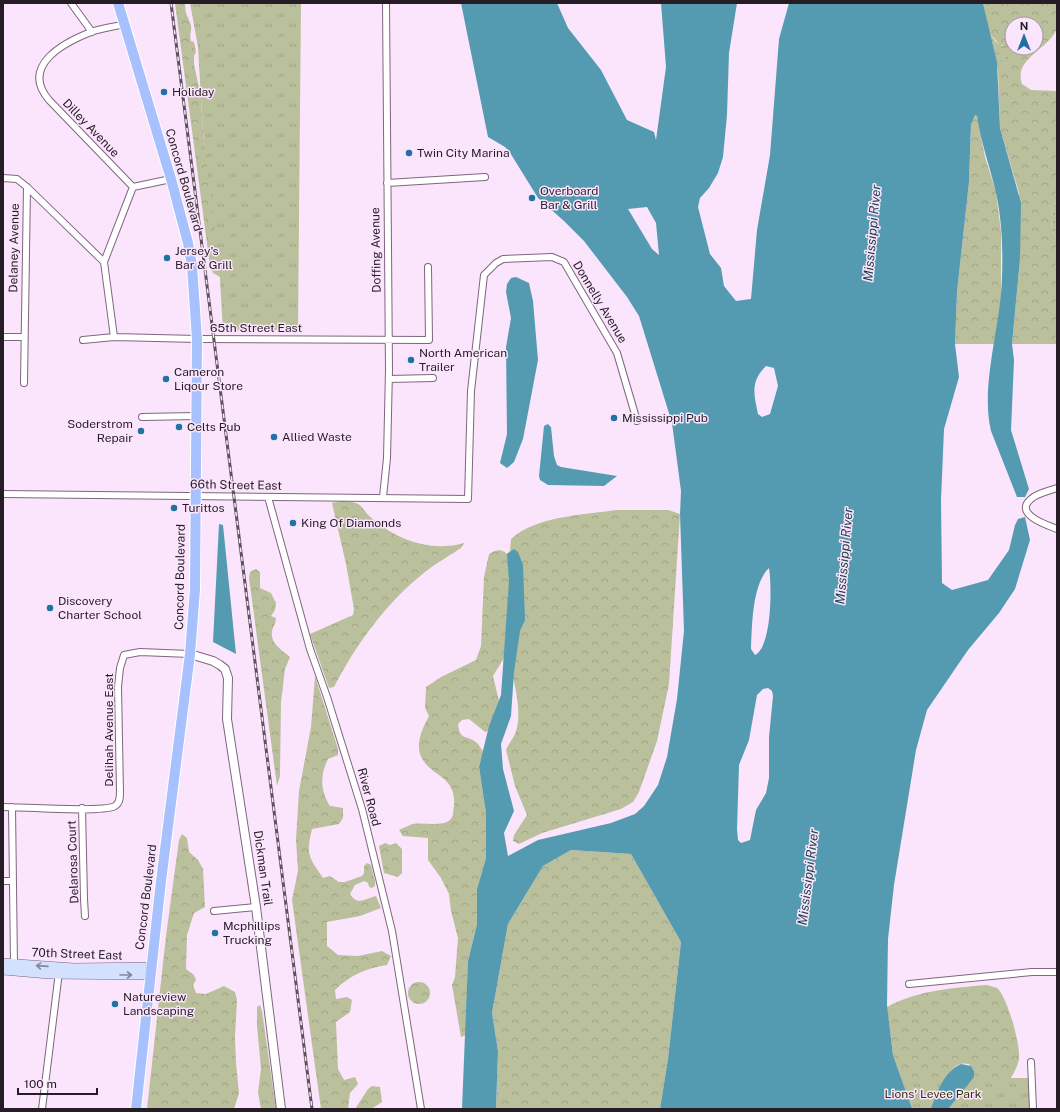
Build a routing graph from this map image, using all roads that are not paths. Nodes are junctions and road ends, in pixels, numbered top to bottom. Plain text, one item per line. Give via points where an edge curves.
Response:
1 (71, 3) edge
2 (118, 3) edge
3 (386, 3) edge
4 (124, 24) junction
5 (92, 32) junction
6 (485, 177) dead end
7 (3, 178) edge
8 (171, 179) junction
9 (387, 183) junction
10 (27, 186) junction
11 (133, 187) junction
12 (104, 262) junction
13 (428, 267) dead end
14 (114, 336) junction
15 (3, 337) edge
16 (24, 337) junction
17 (197, 339) junction
18 (83, 340) dead end
19 (388, 340) junction
20 (433, 378) dead end
21 (389, 379) junction
22 (24, 383) dead end
23 (196, 416) junction
24 (142, 417) dead end
25 (637, 421) dead end
26 (1057, 488) edge
27 (3, 494) edge
28 (195, 495) junction
29 (383, 496) junction
30 (268, 497) junction
31 (468, 499) joint
32 (1057, 529) edge
33 (190, 654) junction
34 (3, 807) edge
35 (12, 807) junction
36 (82, 808) junction
37 (3, 881) edge
38 (12, 881) junction
39 (256, 907) junction
40 (214, 911) dead end
41 (86, 916) dead end
42 (3, 963) edge
43 (14, 964) junction
44 (3, 970) edge
45 (59, 971) junction
46 (151, 971) junction
47 (1057, 972) edge
48 (909, 984) dead end
49 (1031, 1062) dead end
50 (42, 1109) edge
51 (136, 1109) edge
52 (281, 1109) edge
53 (421, 1109) edge
54 (1033, 1109) edge

1 - 5 street
2 - 4 main road, Concord Boulevard
3 - 9 street, Doffing Avenue
4 - 5 street
4 - 8 main road, Concord Boulevard
5 - 11 street, Dilley Avenue via 67,43 49,56 40,69 38,82 41,91 49,100
6 - 9 street
7 - 10 street via 16,180
8 - 11 street
8 - 17 main road, Concord Boulevard via 192,266
9 - 19 street, Doffing Avenue
10 - 12 street
10 - 16 street, Delaney Avenue
11 - 12 street
12 - 14 street
13 - 19 street, 65th Street East via 429,340
14 - 17 street, 65th Street East
14 - 18 street, 65th Street East
15 - 16 street
16 - 22 street, Delaney Avenue
17 - 19 street, 65th Street East
17 - 23 main road, Concord Boulevard
19 - 21 street, Doffing Avenue
20 - 21 street
21 - 29 street, Doffing Avenue via 387,458
23 - 24 street
23 - 28 main road, Concord Boulevard
25 - 31 street, Donnelly Avenue via 617,353 564,262 552,257 503,259 484,275 471,391
26 - 32 street via 1032,498 1027,503 1029,515 1039,523
27 - 28 street, 66th Street East
28 - 30 street, 66th Street East
28 - 33 main road, Concord Boulevard via 195,590
29 - 30 street, 66th Street East
29 - 31 street, 66th Street East
30 - 53 street, River Road via 310,649 362,809 392,931
33 - 36 street, Delihah Avenue East via 140,652 124,655 118,687 120,800 109,808
33 - 39 street, Dickman Trail via 213,661 227,673 227,719
33 - 46 main road, Concord Boulevard
34 - 35 street
35 - 36 street
35 - 38 street
36 - 41 street, Delarosa Court
37 - 38 street
38 - 43 street
39 - 40 street
39 - 52 street, Dickman Trail
42 - 43 main road, 70th Street East
45 -> 43 main road, 70th Street East
44 - 45 main road, 70th Street East
45 - 46 main road, 70th Street East
45 - 50 street
46 - 51 main road, Concord Boulevard
47 - 48 street via 1032,972
49 - 54 street

